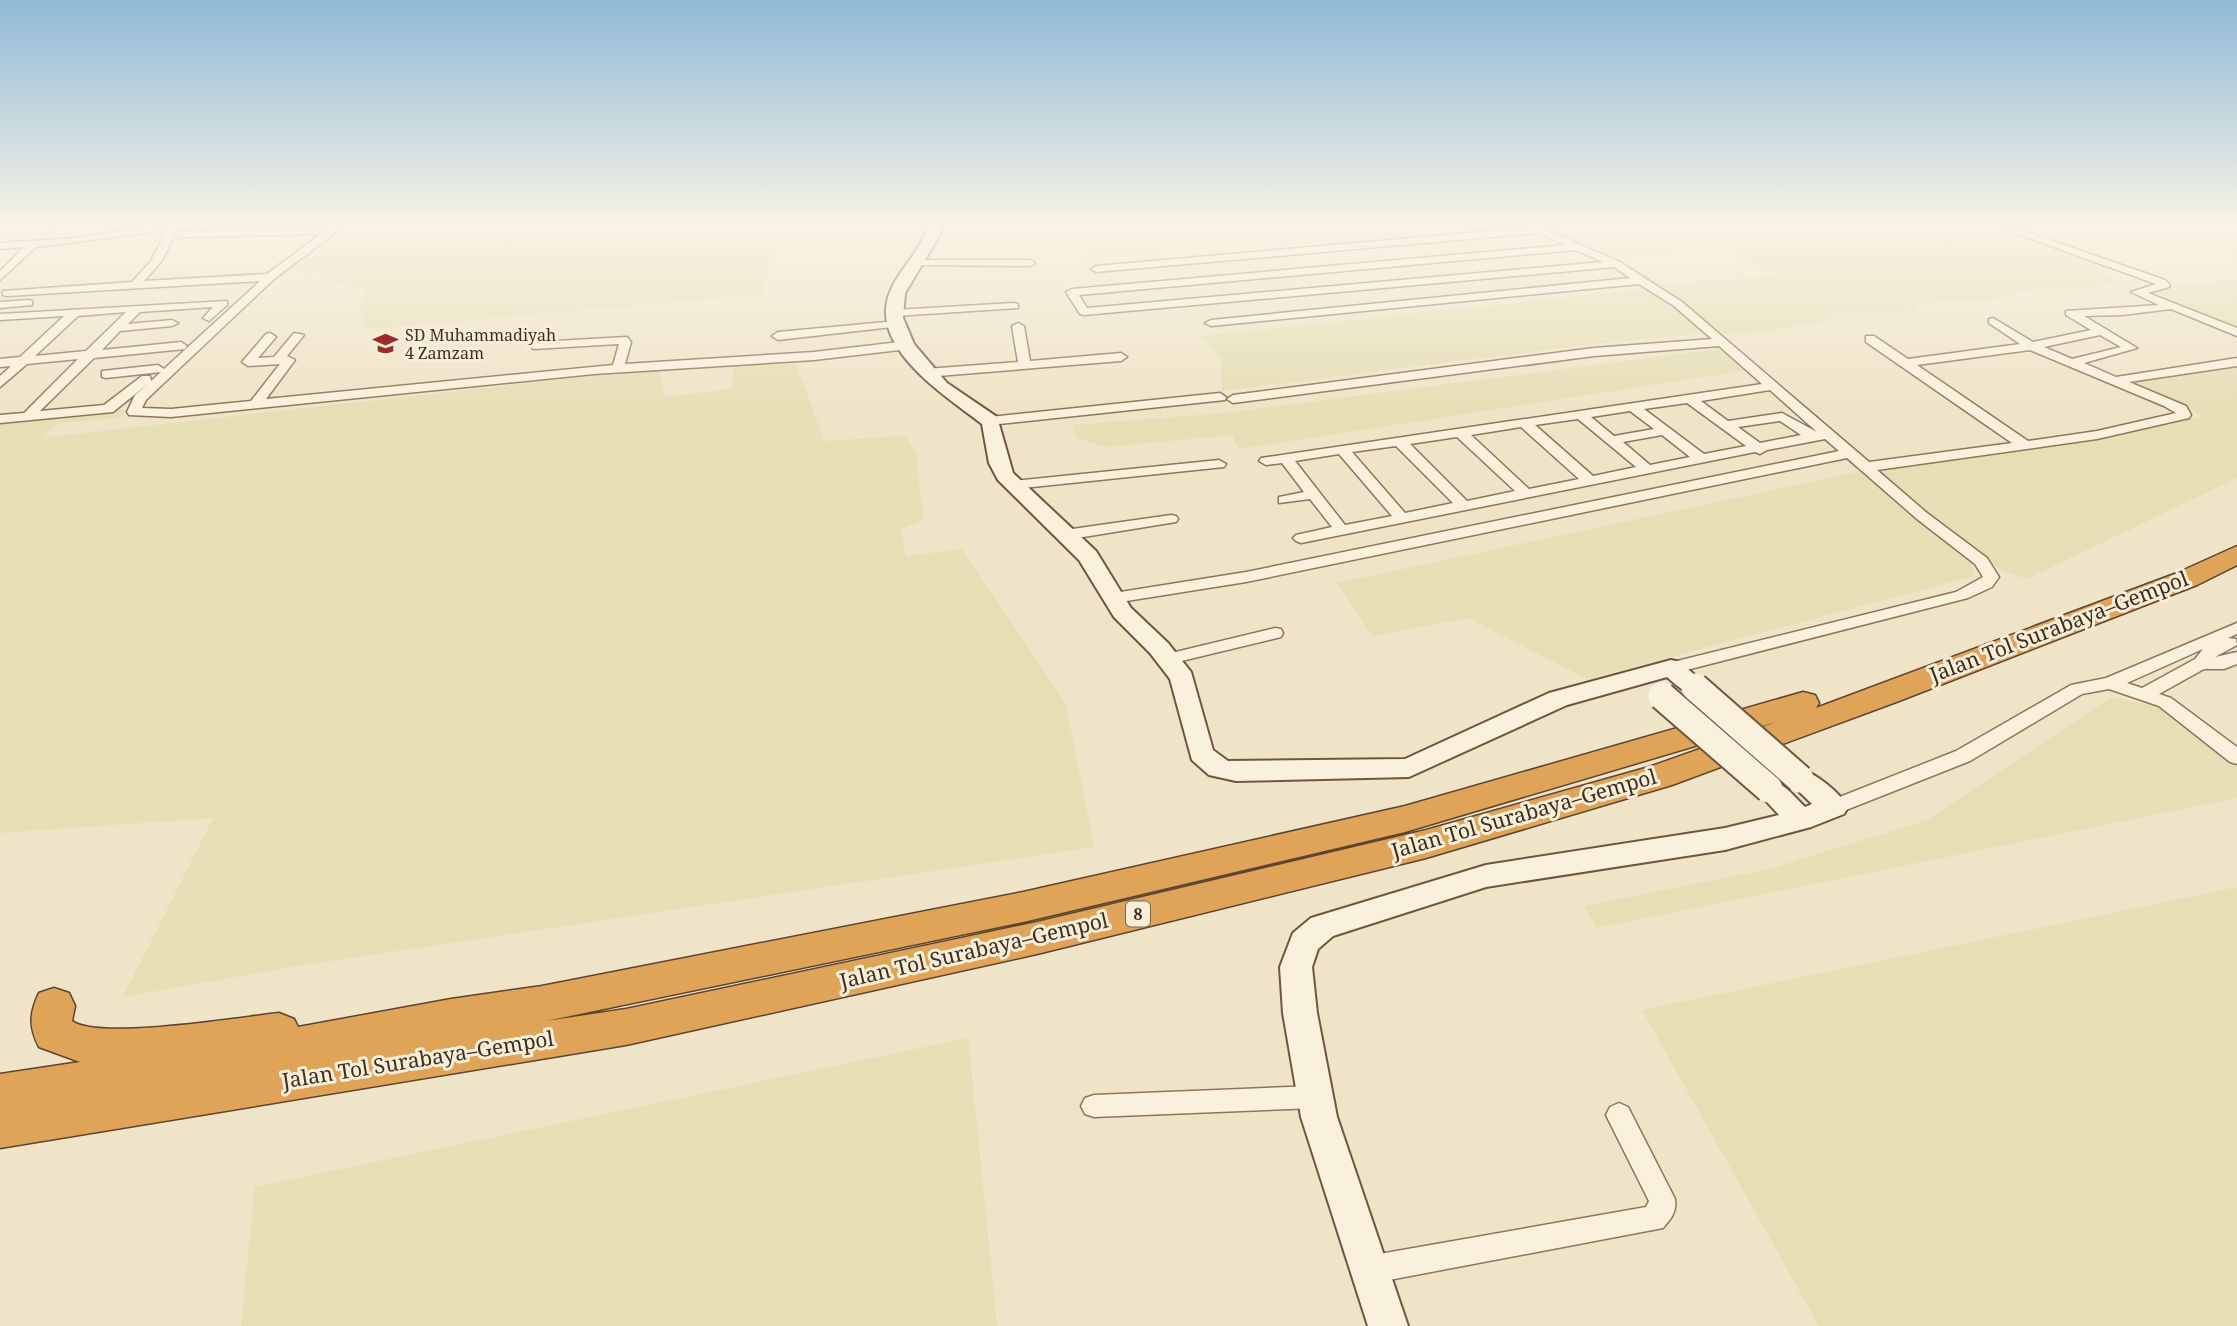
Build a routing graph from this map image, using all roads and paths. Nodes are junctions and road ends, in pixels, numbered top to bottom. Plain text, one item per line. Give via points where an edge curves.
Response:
1 (111, 285) edge
2 (135, 285) edge
3 (255, 285) edge
4 (903, 285) edge
5 (1152, 285) edge
6 (1385, 285) edge
7 (1593, 285) edge
8 (1648, 285) edge
9 (2165, 285) edge
10 (0, 293) edge
11 (227, 293) dead end
12 (118, 300) junction
13 (0, 305) edge
14 (1014, 306) dead end
15 (2170, 307) junction
16 (137, 308) junction
17 (75, 312) junction
18 (15, 316) junction
19 (0, 317) edge
20 (1993, 321) dead end
21 (172, 323) dead end
22 (1211, 323) dead end
23 (1018, 326) dead end
24 (117, 328) junction
25 (0, 330) edge
26 (2099, 331) junction
27 (2237, 332) edge
28 (898, 335) junction
29 (778, 336) dead end
30 (1870, 340) dead end
31 (1723, 342) junction
32 (2031, 345) junction
33 (181, 346) junction
34 (537, 346) dead end
35 (89, 355) junction
36 (1121, 357) dead end
37 (24, 360) junction
38 (276, 361) junction
39 (2074, 362) junction
40 (2237, 362) edge
41 (0, 363) edge
42 (1908, 363) junction
43 (1024, 364) junction
44 (618, 368) junction
45 (158, 369) junction
46 (926, 373) junction
47 (106, 374) dead end
48 (2117, 380) junction
49 (0, 383) edge
50 (1773, 386) junction
51 (1689, 398) junction
52 (255, 405) junction
53 (1632, 406) junction
54 (1580, 414) junction
55 (27, 417) junction
56 (0, 419) edge
57 (990, 421) junction
58 (1523, 422) junction
59 (1726, 425) junction
60 (1665, 431) junction
61 (1460, 432) junction
62 (1820, 436) junction
63 (1612, 440) junction
64 (1399, 441) junction
65 (2025, 445) junction
66 (1342, 449) junction
67 (1760, 450) junction
68 (1849, 453) junction
69 (1286, 458) junction
70 (1703, 460) junction
71 (1266, 461) dead end
72 (1219, 464) dead end
73 (1866, 467) junction
74 (1649, 471) junction
75 (1591, 482) junction
76 (1014, 485) junction
77 (1314, 494) junction
78 (1526, 494) junction
79 (1284, 500) dead end
80 (1464, 506) junction
81 (1401, 517) junction
82 (1171, 519) dead end
83 (1341, 529) junction
84 (2237, 532) edge
85 (1065, 535) junction
86 (1301, 538) dead end
87 (2237, 554) edge
88 (1114, 598) junction
89 (2237, 628) edge
90 (1275, 633) dead end
91 (2237, 640) edge
92 (2232, 656) edge
93 (1169, 659) junction
94 (1671, 668) junction
95 (1639, 678) junction
96 (2110, 682) junction
97 (2146, 692) junction
98 (2237, 757) edge
99 (1834, 807) junction
100 (1801, 820) junction
101 (54, 1006) dead end
102 (451, 1017) junction
103 (0, 1094) edge
104 (1315, 1097) junction
105 (1094, 1106) dead end
106 (1619, 1115) dead end
107 (0, 1127) edge
108 (1368, 1270) junction
109 (1388, 1326) edge

1 - 10 street
2 - 12 street
3 - 52 street via 140,398 134,412 147,415
4 - 28 main road via 897,294
5 - 6 street via 1072,292 1084,312
7 - 22 street
8 - 31 street
9 - 15 street via 2137,292
11 - 12 street
12 - 13 street
14 - 28 street
15 - 26 street via 2070,314
15 - 27 street
16 - 17 street
16 - 24 street
16 - 33 street via 223,303
17 - 18 street
17 - 37 street
18 - 19 street
18 - 25 street
20 - 32 street
21 - 24 street
23 - 43 street
24 - 35 street
26 - 32 street
26 - 39 street via 2130,349
28 - 29 street
28 - 44 street via 814,356
28 - 46 main road
30 - 42 street
31 - 50 street
31 - 57 street via 1594,352 1226,398
32 - 39 street
32 - 42 street
33 - 35 street
33 - 45 street
34 - 44 street via 623,340
35 - 37 street
35 - 55 street
36 - 43 street
37 - 41 street
37 - 49 street
38 - 38 street via 248,362 268,339 296,337
38 - 52 street via 289,360
39 - 48 street
40 - 48 street
42 - 65 street
43 - 46 street
44 - 52 street
45 - 47 street
45 - 55 street via 108,408
46 - 57 main road
48 - 65 street via 2181,409 2185,415 2146,426
50 - 51 street
50 - 62 street
51 - 53 street
51 - 59 street
53 - 54 street
53 - 60 street
54 - 58 street
54 - 63 street
55 - 56 street
57 - 76 main road via 999,466
58 - 61 street
58 - 75 street
59 - 62 street via 1782,417
59 - 67 street
60 - 63 street
60 - 70 street
61 - 64 street
61 - 78 street
62 - 67 street
62 - 68 street
63 - 74 street
64 - 66 street
64 - 80 street
65 - 73 street
66 - 69 street
66 - 81 street
67 - 70 street
68 - 73 street
68 - 88 street via 1304,565
69 - 71 street
69 - 77 street
70 - 74 street
72 - 76 street
73 - 94 street via 1981,561 1990,577 1986,584 1918,608
74 - 75 street
75 - 78 street
76 - 85 main road
77 - 79 street
77 - 83 street
78 - 80 street
80 - 81 street
81 - 83 street
82 - 85 street
83 - 86 street
84 - 102 highway, Jalan Tol Surabaya–Gempol / 8 via 2165,567 1805,702 1405,819 848,944 542,1004
85 - 88 main road via 1088,556
87 - 107 highway, Jalan Tol Surabaya–Gempol / 8 via 2187,579 1660,776 1426,844 1050,935 626,1027
88 - 93 main road via 1129,621
89 - 96 street
90 - 93 street
91 - 92 street
92 - 97 street via 2210,652 2201,663
93 - 95 main road via 1182,678 1200,754 1219,768 1236,772 1409,768 1558,699
94 - 95 main road
94 - 99 main road, bridge
95 - 100 main road, bridge
96 - 97 street
96 - 99 street via 2077,688 1963,756
97 - 98 street via 2177,709
99 - 100 main road
100 - 104 main road via 1725,839 1486,876 1322,927 1304,942 1296,967
101 - 102 highway via 54,1034 83,1047 140,1046
102 - 103 highway, Jalan Tol Surabaya–Gempol / 8 via 206,1064
104 - 105 street
104 - 108 main road
106 - 108 street via 1662,1199 1663,1208 1653,1219
108 - 109 main road

